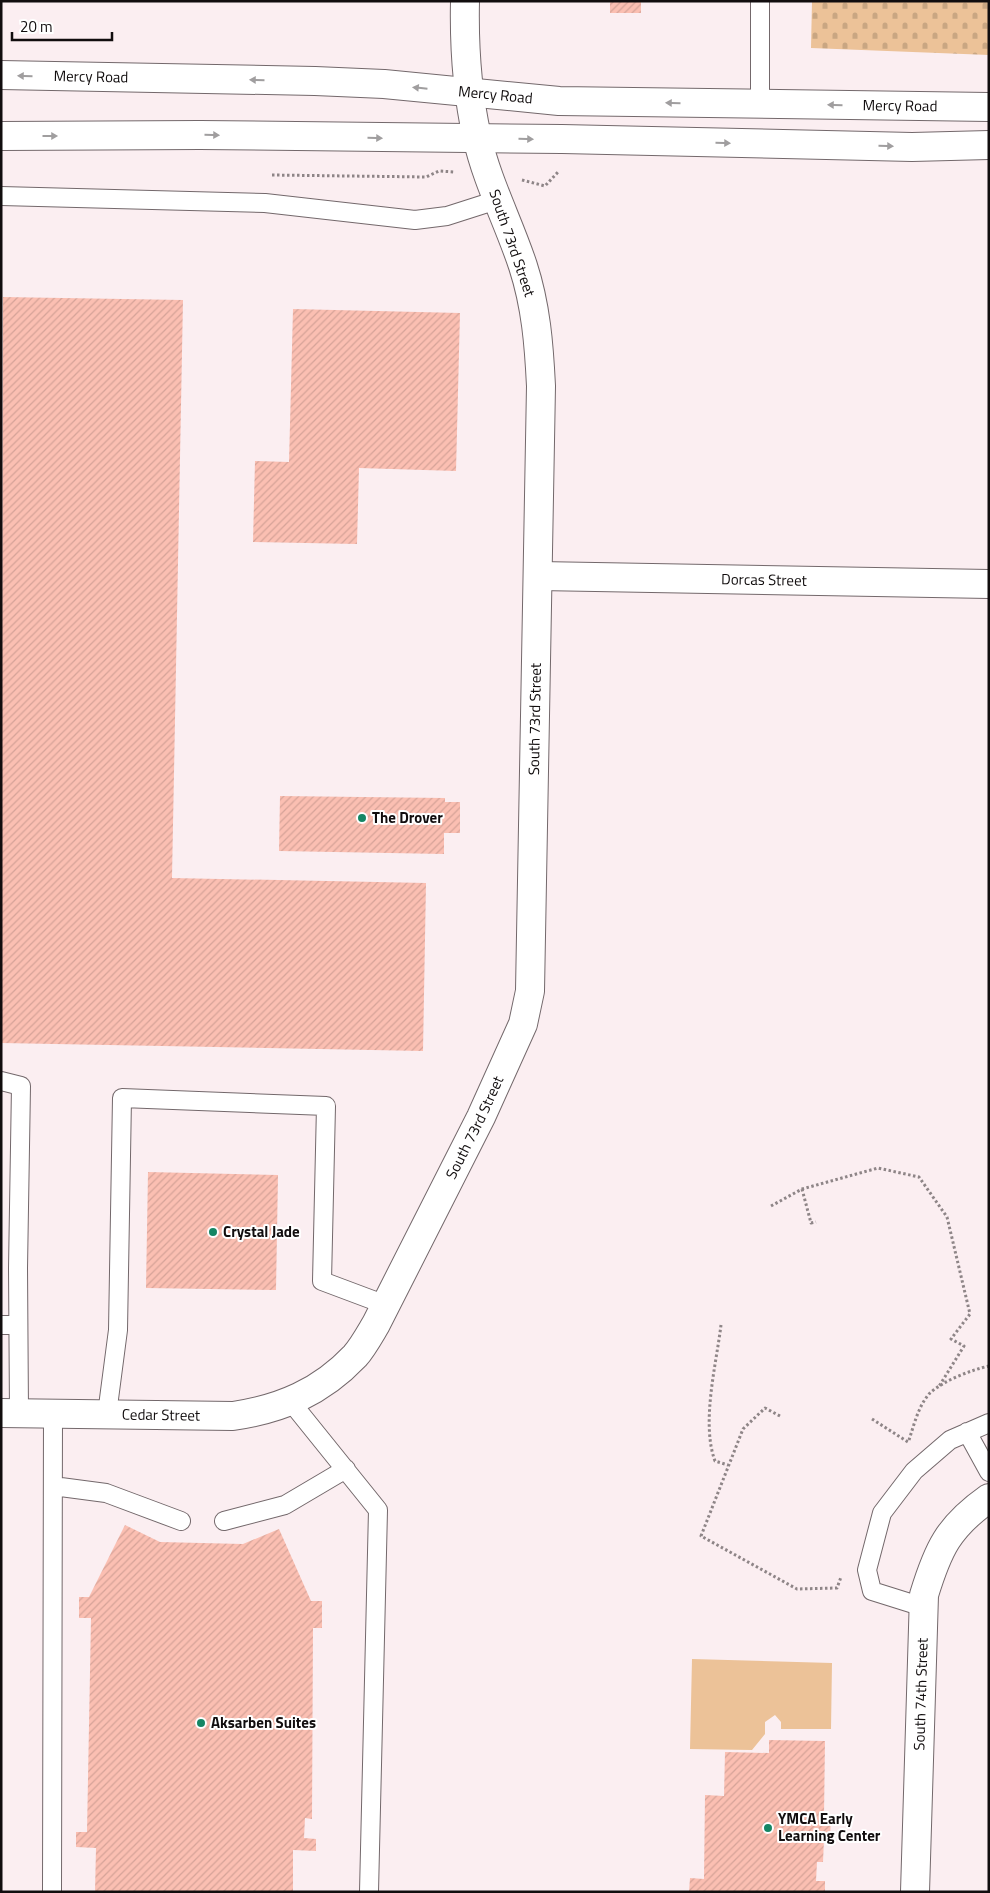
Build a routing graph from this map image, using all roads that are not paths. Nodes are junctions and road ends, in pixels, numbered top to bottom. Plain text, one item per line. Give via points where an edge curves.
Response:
1 (465, 1) edge
2 (760, 1) edge
3 (1, 75) edge
4 (468, 93) junction
5 (760, 104) junction
6 (989, 107) edge
7 (1, 136) edge
8 (477, 138) junction
9 (989, 145) edge
10 (1, 196) edge
11 (497, 200) junction
12 (539, 576) junction
13 (989, 584) edge
14 (1, 1081) edge
15 (386, 1305) junction
16 (10, 1325) edge
17 (316, 1388) joint
18 (291, 1402) junction
19 (10, 1413) edge
20 (53, 1414) junction
21 (107, 1414) junction
22 (989, 1423) edge
23 (967, 1432) junction
24 (346, 1469) junction
25 (989, 1472) edge
26 (53, 1486) junction
27 (979, 1504) edge
28 (224, 1520) dead end
29 (181, 1522) dead end
30 (923, 1607) junction
31 (52, 1892) edge
32 (369, 1892) edge
33 (915, 1892) edge

1 - 4 street, South 73rd Street
2 - 5 lane
4 -> 3 street, Mercy Road via 315,81
5 -> 4 street, Mercy Road via 559,101
4 - 8 street, South 73rd Street
6 -> 5 street, Mercy Road
7 -> 8 street
8 -> 9 street via 912,147
8 - 11 street, South 73rd Street
10 - 11 lane via 265,202 415,220 447,216
11 - 12 street, South 73rd Street via 523,265 538,333 541,386
12 - 13 street, Dorcas Street
12 - 15 street, South 73rd Street via 530,991 523,1024 485,1108
14 - 16 lane via 21,1086
15 - 17 street, South 73rd Street via 356,1356
15 - 21 lane via 322,1281 326,1106 122,1098 118,1330
16 - 19 lane
17 - 18 street, Cedar Street
18 - 21 street, Cedar Street via 233,1416
18 - 24 lane
19 - 20 street, Cedar Street
20 - 21 street, Cedar Street
20 - 26 lane
22 - 23 lane
23 - 25 lane
23 - 30 lane via 950,1440 914,1471 882,1513 867,1570 872,1591
24 - 28 lane via 285,1505
24 - 32 lane via 378,1510
26 - 29 lane via 106,1494
26 - 31 lane
27 - 30 street, South 74th Street via 958,1523 936,1555
30 - 33 street, South 74th Street

